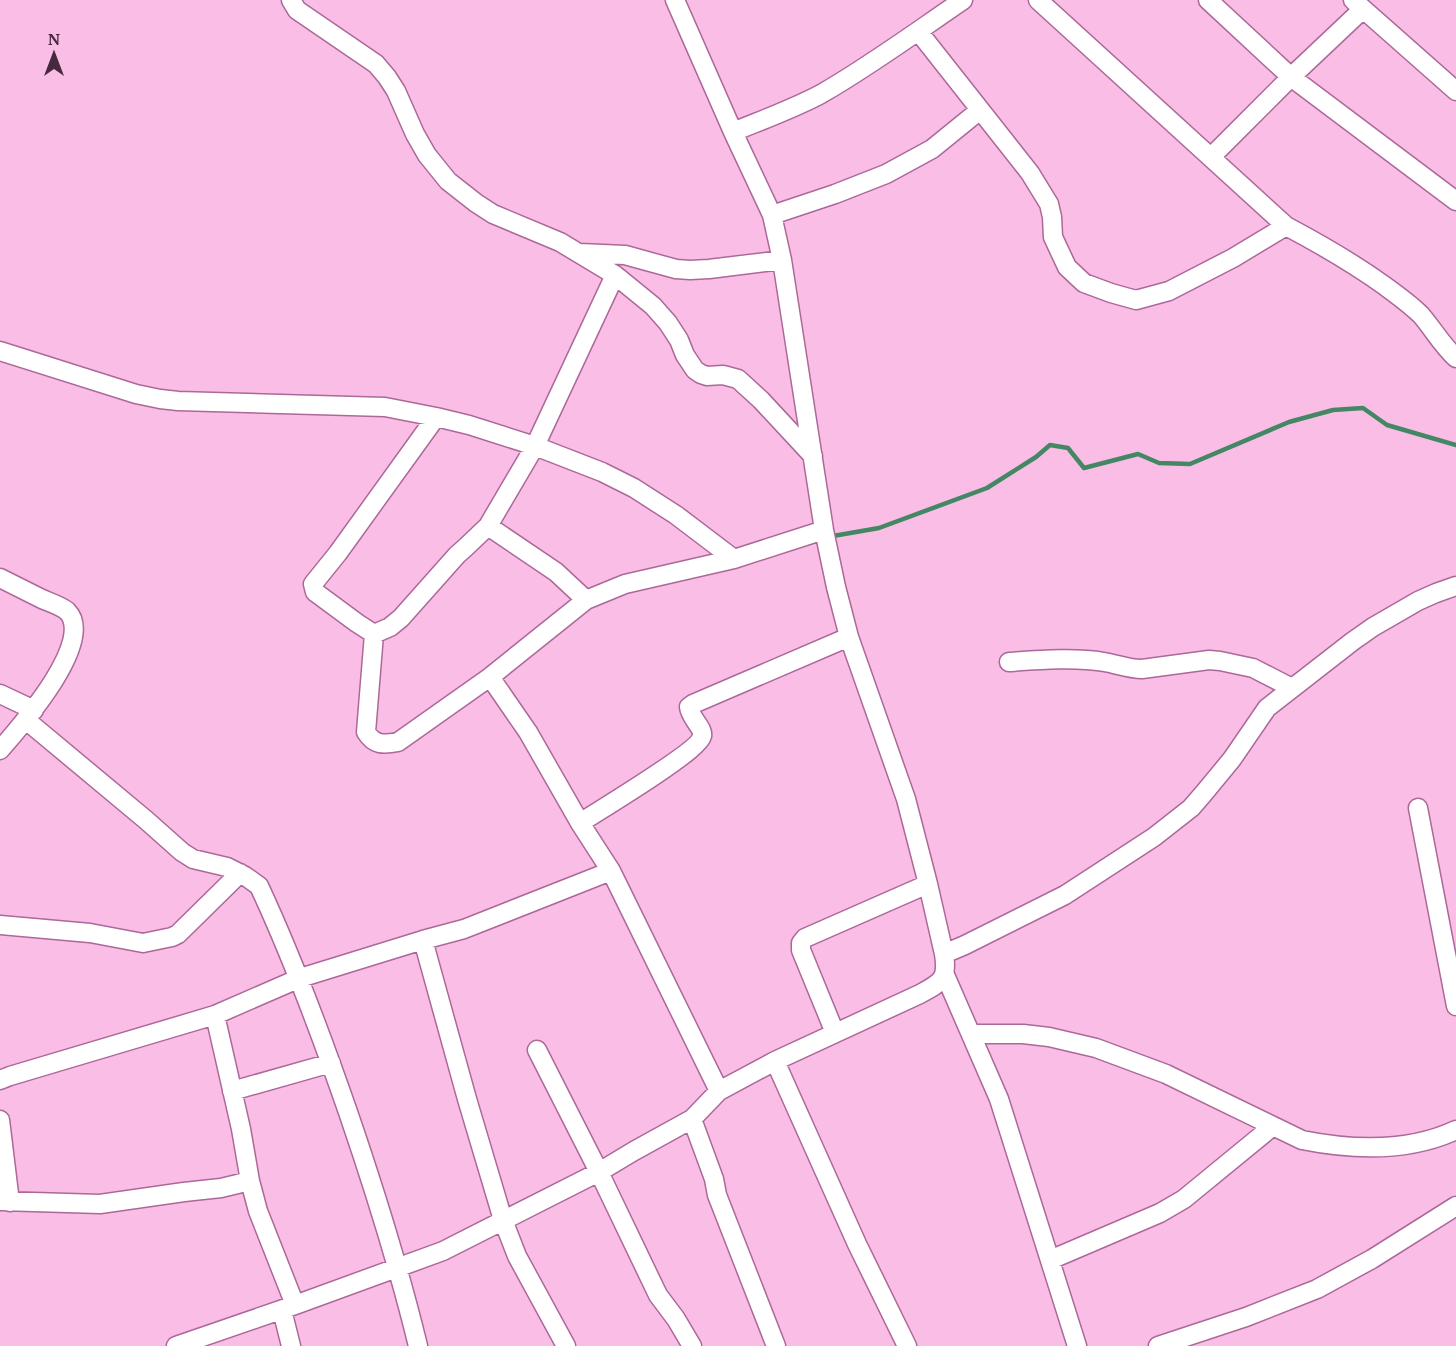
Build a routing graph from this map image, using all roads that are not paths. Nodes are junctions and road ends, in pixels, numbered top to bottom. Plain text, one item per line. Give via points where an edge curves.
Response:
1 (291, 0) edge
2 (675, 0) edge
3 (963, 0) edge
4 (1038, 0) edge
5 (1208, 0) edge
6 (1358, 4) edge
7 (918, 31) junction
8 (1291, 77) junction
9 (1456, 91) edge
10 (980, 110) junction
11 (733, 132) junction
12 (1211, 157) junction
13 (1456, 201) edge
14 (772, 215) junction
15 (1286, 226) junction
16 (578, 253) junction
17 (782, 260) junction
18 (615, 275) junction
19 (0, 351) edge
20 (1456, 358) edge
21 (436, 417) junction
22 (535, 446) junction
23 (813, 456) junction
24 (488, 526) junction
25 (824, 530) junction
26 (734, 560) junction
27 (0, 578) edge
28 (1456, 586) edge
29 (586, 600) junction
30 (374, 634) junction
31 (849, 637) junction
32 (1008, 662) dead end
33 (490, 677) junction
34 (1292, 688) junction
35 (0, 694) edge
36 (30, 715) junction
37 (0, 750) edge
38 (1418, 808) dead end
39 (580, 823) junction
40 (611, 871) junction
41 (240, 873) junction
42 (928, 884) junction
43 (0, 924) edge
44 (423, 940) junction
45 (944, 954) junction
46 (945, 975) junction
47 (300, 978) junction
48 (1456, 1006) edge
49 (214, 1015) junction
50 (835, 1033) junction
51 (972, 1034) junction
52 (537, 1050) dead end
53 (775, 1061) junction
54 (331, 1064) junction
55 (0, 1080) edge
56 (232, 1091) junction
57 (719, 1091) junction
58 (692, 1119) junction
59 (0, 1120) edge
60 (1273, 1126) junction
61 (1456, 1130) edge
62 (599, 1172) junction
63 (250, 1181) junction
64 (5, 1202) edge
65 (1456, 1206) edge
66 (503, 1220) junction
67 (1050, 1260) junction
68 (397, 1268) junction
69 (288, 1307) junction
70 (1167, 1344) edge
71 (176, 1346) edge
72 (291, 1346) edge
73 (418, 1346) edge
74 (566, 1346) edge
75 (692, 1346) edge
76 (776, 1346) edge
77 (906, 1346) edge
78 (1077, 1346) edge

1 - 16 street via 297,10 376,64 396,91 427,155 448,181 493,214
2 - 11 street
3 - 7 street
4 - 12 street
5 - 8 street
6 - 8 street
6 - 9 street
7 - 10 street
7 - 11 street via 819,95
8 - 12 street
8 - 13 street
10 - 14 street via 932,149 886,174
10 - 15 street via 1041,189 1049,204 1053,237 1067,267 1084,283 1136,300 1169,291
11 - 14 street
12 - 15 street
14 - 17 street
15 - 20 street via 1326,247 1407,302
16 - 17 street via 625,255 690,270
16 - 18 street
17 - 23 street
18 - 22 street
18 - 23 street via 668,323 695,370 707,376 738,379
19 - 21 street via 160,399 385,407
21 - 22 street
21 - 30 street via 313,584 315,592
22 - 24 street
22 - 26 street via 634,488 676,514
23 - 25 street
24 - 29 street via 556,572
24 - 30 street via 401,618
25 - 26 street
25 - 31 street
26 - 29 street via 625,584
27 - 36 street via 67,611 73,622 68,654
28 - 34 street via 1436,592 1381,622
29 - 33 street
30 - 33 street via 366,732 378,743 398,742
31 - 39 street via 693,704 689,714 702,732 699,742
31 - 42 street via 906,799
32 - 34 street via 1090,661 1142,669 1220,661 1253,668
33 - 39 street via 528,732
34 - 45 street via 1267,708 1191,808 1154,837 1065,895
35 - 36 street
36 - 37 street
36 - 41 street via 182,852
38 - 48 street
39 - 40 street
40 - 44 street via 464,929
40 - 57 street
41 - 43 street via 178,934 149,942
41 - 47 street via 259,886
42 - 45 street
42 - 50 street via 801,943
44 - 47 street
44 - 66 street
45 - 46 street
46 - 50 street via 920,994
46 - 51 street
47 - 49 street
47 - 54 street
49 - 55 street
49 - 56 street
50 - 53 street
51 - 60 street via 1023,1034 1096,1048 1166,1074
51 - 67 street via 999,1099
52 - 62 street
53 - 57 street
53 - 77 street
54 - 56 street
54 - 68 street
56 - 63 street
57 - 58 street
58 - 62 street
58 - 76 street
59 - 64 street
60 - 61 street via 1302,1140 1350,1146 1426,1142
60 - 67 street via 1184,1199
62 - 66 street
62 - 75 street via 658,1295
63 - 64 street via 100,1204
63 - 69 street
65 - 70 street via 1317,1289
66 - 68 street via 443,1251
66 - 74 street via 517,1256
67 - 78 street
68 - 69 street
68 - 73 street
69 - 71 street
69 - 72 street

